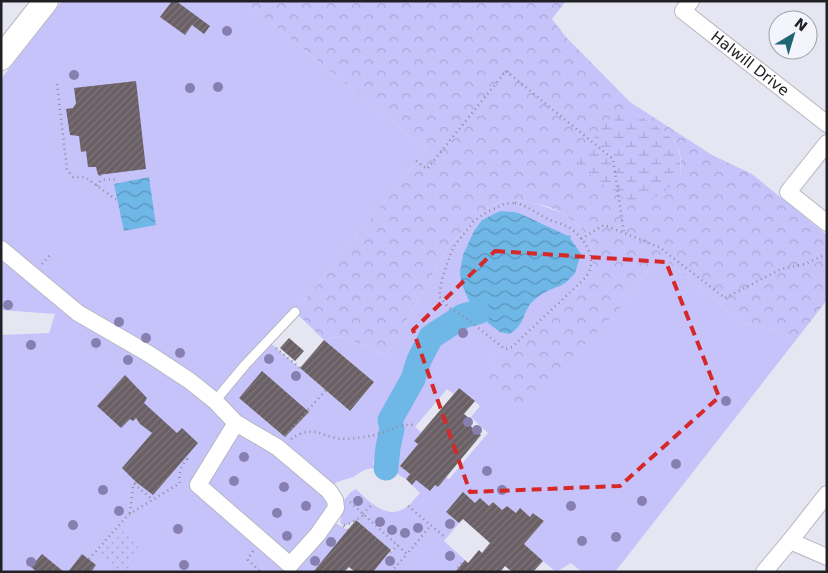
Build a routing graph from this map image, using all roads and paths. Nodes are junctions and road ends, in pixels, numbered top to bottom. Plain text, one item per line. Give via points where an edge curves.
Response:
1 (46, 1) edge
2 (691, 1) edge
3 (1, 58) edge
4 (57, 84) dead end
5 (827, 124) edge
6 (827, 143) edge
7 (416, 161) dead end
8 (100, 175) dead end
9 (118, 179) dead end
10 (101, 180) junction
11 (97, 186) junction
12 (118, 201) dead end
13 (827, 223) edge
14 (624, 233) junction
15 (581, 238) junction
16 (1, 249) edge
17 (827, 254) edge
18 (295, 312) dead end
19 (268, 341) junction
20 (300, 368) dead end
21 (326, 390) dead end
22 (215, 401) junction
23 (236, 423) junction
24 (296, 424) dead end
25 (416, 424) dead end
26 (276, 448) junction
27 (185, 457) dead end
28 (827, 494) edge
29 (345, 498) dead end
30 (152, 499) junction
31 (372, 504) dead end
32 (408, 506) dead end
33 (130, 513) junction
34 (364, 515) junction
35 (431, 525) junction
36 (348, 530) dead end
37 (446, 538) dead end
38 (790, 541) junction
39 (256, 546) dead end
40 (398, 546) junction
41 (390, 552) dead end
42 (406, 554) junction
43 (827, 557) edge
44 (89, 559) dead end
45 (462, 563) dead end
46 (295, 568) edge
47 (261, 572) edge
48 (391, 572) edge
49 (455, 572) edge
50 (764, 572) edge

1 - 3 main road
2 - 5 street, Halwill Drive via 683,11
4 - 11 path via 67,169 73,176
6 - 13 street via 788,192
7 - 14 path via 427,169 506,72 613,159
8 - 10 path
9 - 10 path
10 - 11 path
11 - 12 path
14 - 15 path via 604,226
14 - 17 path via 659,248 725,298 781,269 805,264
15 - 15 path via 571,229 521,204 504,204 474,221 454,246 439,296 448,307 505,349 512,347 589,273 592,258
16 - 22 street via 78,313 149,354
18 - 19 lane
19 - 20 path
19 - 22 lane
21 - 24 path
22 - 23 street
23 - 26 street
23 - 46 street via 198,485
25 - 26 path via 347,439 308,432
26 - 46 street via 329,491 335,500 336,508
27 - 30 path via 180,483
28 - 38 street
29 - 34 path
30 - 33 path
30 - 33 path via 135,483
31 - 34 path
32 - 35 path
33 - 44 path
34 - 36 path via 342,525
34 - 40 path
35 - 37 path
35 - 42 path
38 - 43 street
38 - 50 street
39 - 47 path via 248,560
40 - 41 path
40 - 42 path
42 - 48 path
45 - 49 path

